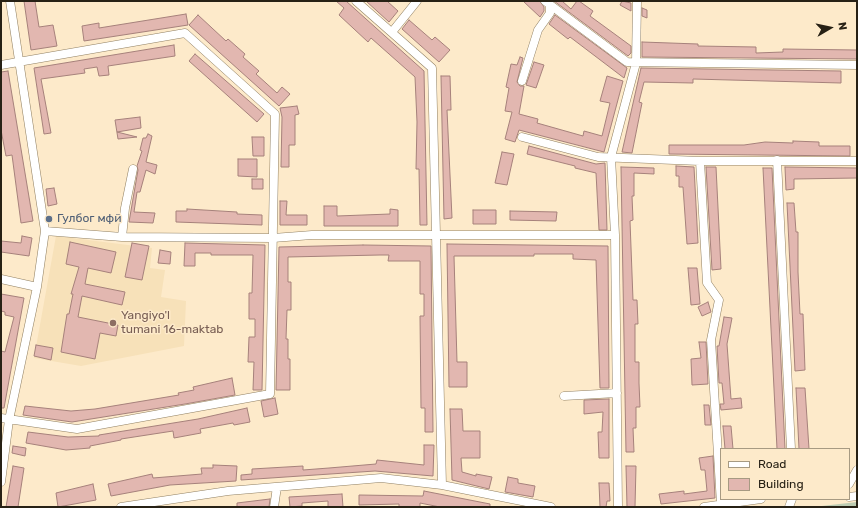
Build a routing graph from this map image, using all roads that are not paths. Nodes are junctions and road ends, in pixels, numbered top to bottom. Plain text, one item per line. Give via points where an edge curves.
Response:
1 (10, 1) edge
2 (356, 1) edge
3 (417, 1) edge
4 (637, 1) edge
5 (547, 3) edge
6 (392, 32) junction
7 (19, 62) junction
8 (636, 63) junction
9 (1, 65) edge
10 (857, 65) edge
11 (522, 81) dead end
12 (522, 137) dead end
13 (611, 157) junction
14 (778, 160) junction
15 (700, 161) junction
16 (857, 161) edge
17 (133, 169) dead end
18 (45, 231) junction
19 (437, 234) junction
20 (615, 235) junction
21 (122, 237) junction
22 (273, 238) junction
23 (1, 279) edge
24 (37, 287) junction
25 (618, 393) junction
26 (564, 396) dead end
27 (5, 419) edge
28 (791, 448) edge
29 (857, 470) edge
30 (1, 482) edge
31 (850, 482) edge
32 (442, 485) junction
33 (277, 487) junction
34 (720, 488) edge
35 (721, 500) edge
36 (753, 500) edge
37 (721, 504) junction
38 (121, 507) edge
39 (274, 507) edge
40 (551, 507) edge
41 (618, 507) edge
42 (704, 507) edge

1 - 7 street
2 - 6 street
3 - 6 street
4 - 8 street
5 - 8 street via 627,62
5 - 11 street via 550,14 538,30
6 - 19 street via 432,68
7 - 9 street
7 - 18 street
7 - 22 street via 185,33 275,114
8 - 10 street
8 - 13 street
12 - 13 street via 598,157
13 - 15 street
13 - 20 street
14 - 15 street
14 - 16 street
14 - 28 street
15 - 34 street via 707,283 719,300 711,340
17 - 21 street
18 - 21 street
18 - 24 street
19 - 20 street
19 - 22 street via 312,235
19 - 32 street
20 - 25 street
21 - 22 street
22 - 27 street via 270,394 76,429
23 - 24 street
24 - 27 street
25 - 26 street
25 - 41 street
27 - 30 street
29 - 31 street
32 - 33 street via 381,478
32 - 40 street
33 - 38 street via 228,491
33 - 39 street
35 - 37 street
36 - 37 street
37 - 42 street

